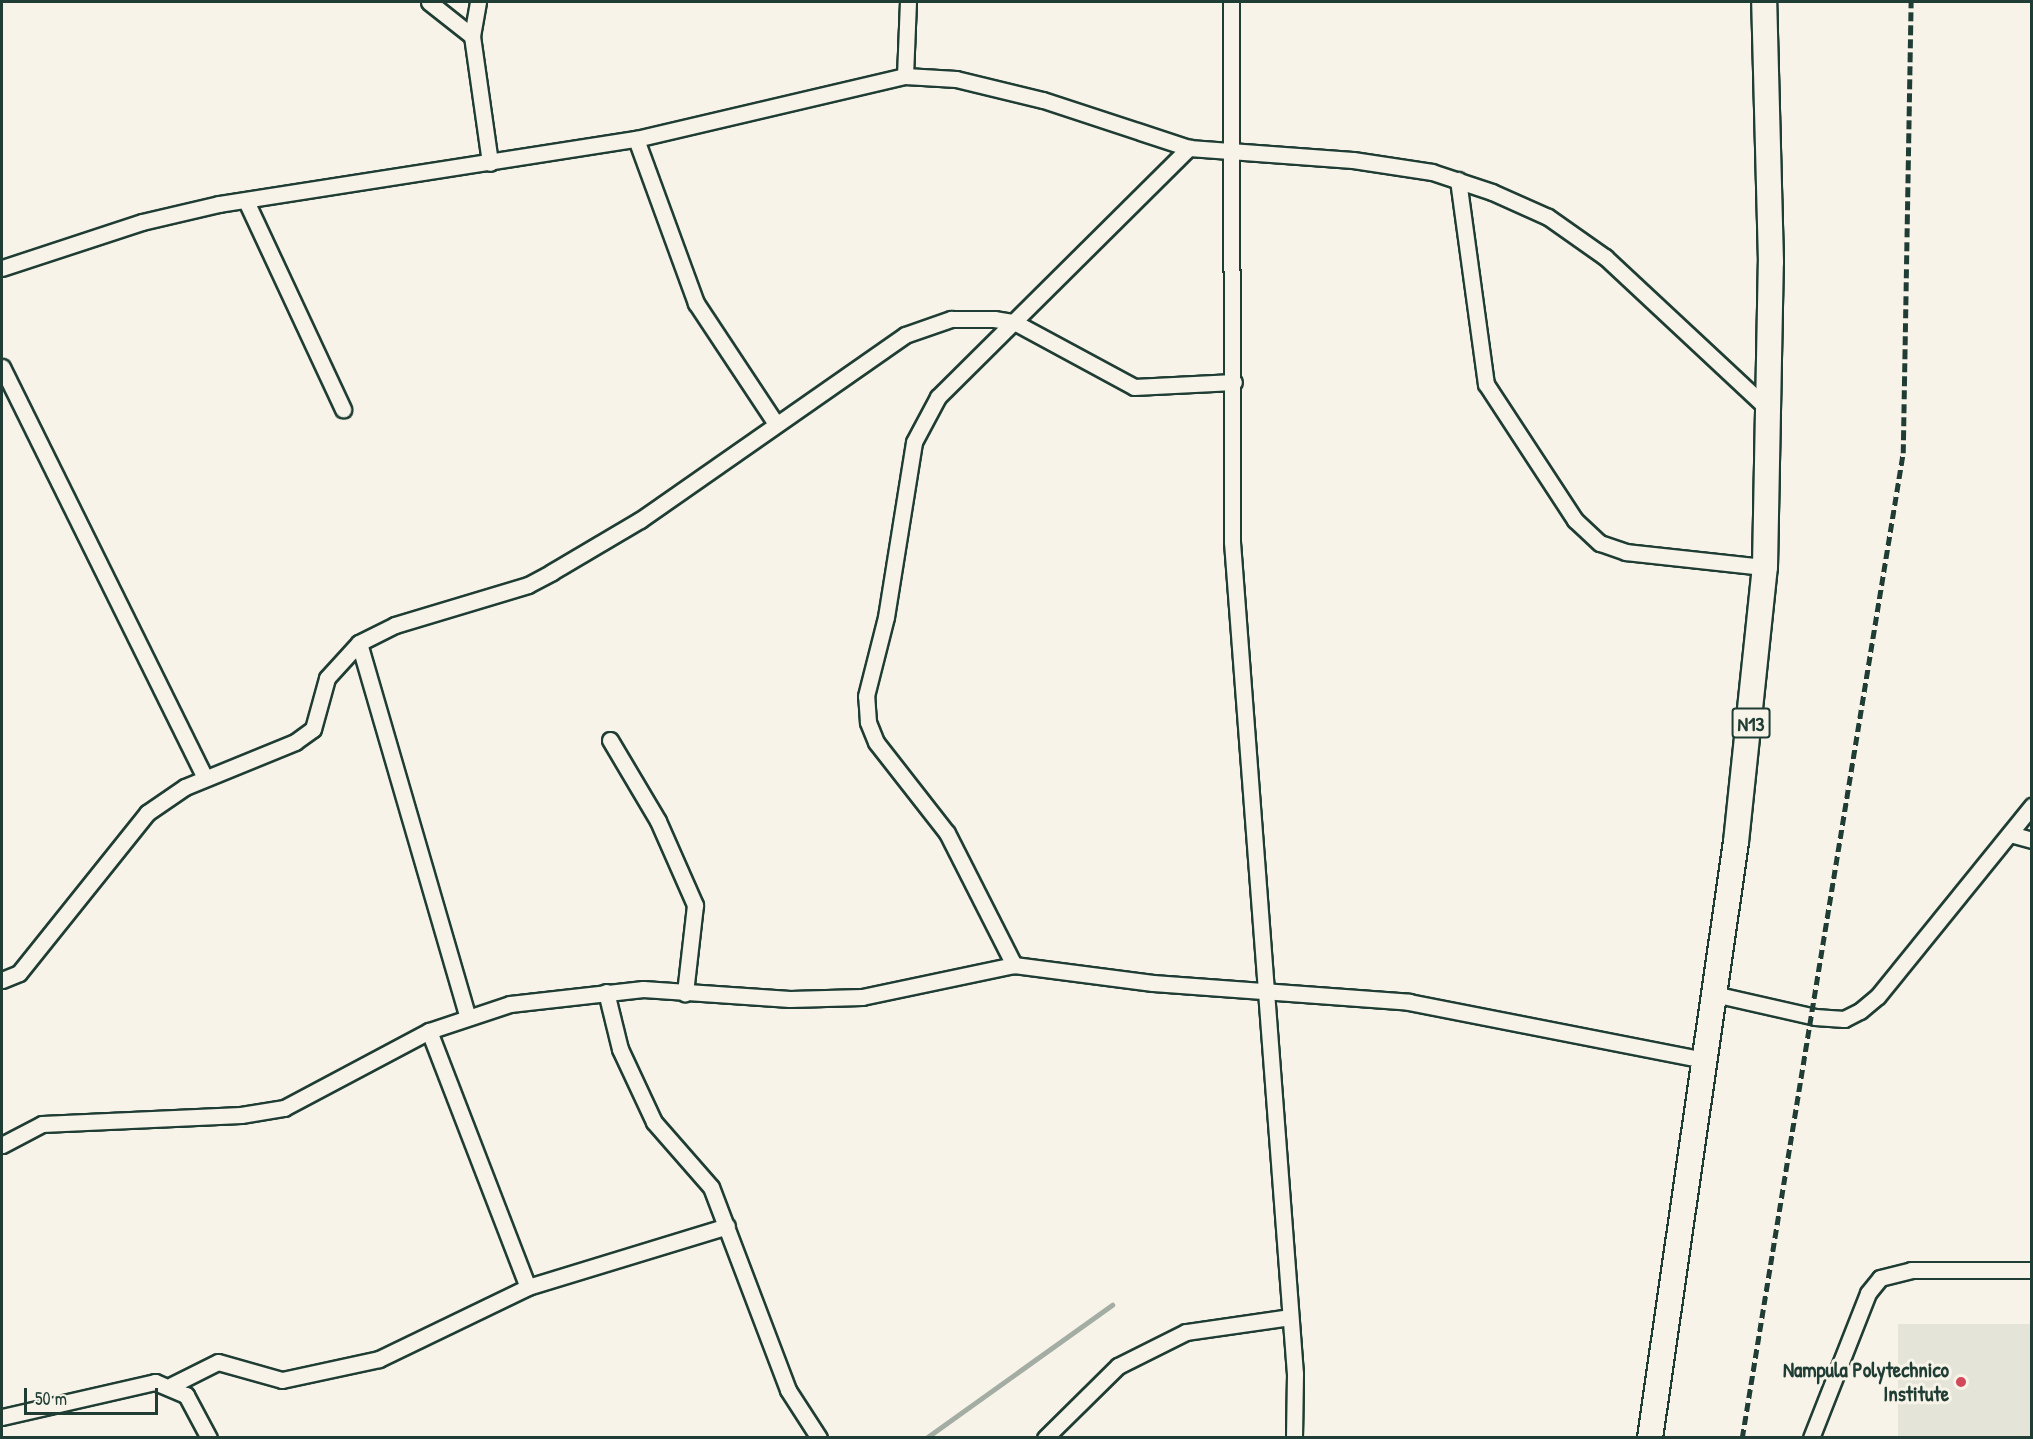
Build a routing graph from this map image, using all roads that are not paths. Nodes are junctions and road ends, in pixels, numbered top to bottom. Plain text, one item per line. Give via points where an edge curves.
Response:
1 (429, 2) edge
2 (478, 2) edge
3 (908, 2) edge
4 (1231, 2) edge
5 (1764, 2) edge
6 (472, 36) junction
7 (905, 76) junction
8 (636, 139) junction
9 (1189, 148) junction
10 (1233, 156) junction
11 (490, 162) junction
12 (1458, 180) junction
13 (246, 201) junction
14 (2, 268) edge
15 (1014, 322) junction
16 (2, 367) edge
17 (1234, 382) junction
18 (343, 409) dead end
19 (1768, 409) junction
20 (776, 424) junction
21 (1766, 567) junction
22 (359, 643) junction
23 (610, 740) dead end
24 (205, 778) junction
25 (2031, 806) edge
26 (2010, 834) junction
27 (2031, 840) edge
28 (1014, 965) junction
29 (2, 980) edge
30 (606, 992) junction
31 (685, 993) junction
32 (1264, 993) junction
33 (1714, 994) junction
34 (467, 1015) junction
35 (429, 1031) junction
36 (1705, 1060) junction
37 (2, 1145) edge
38 (727, 1226) junction
39 (2031, 1270) edge
40 (528, 1287) junction
41 (1290, 1317) junction
42 (172, 1385) junction
43 (2, 1417) edge
44 (209, 1437) edge
45 (819, 1437) edge
46 (1044, 1437) edge
47 (1294, 1437) edge
48 (1650, 1437) edge
49 (1811, 1437) edge

1 - 6 street
2 - 6 street
3 - 7 street
4 - 10 street
5 - 19 main road, N13 via 1772,262
6 - 11 street
7 - 8 street
7 - 9 street via 983,83
8 - 11 street
8 - 20 street via 696,303
9 - 10 street
9 - 15 street
10 - 12 street via 1353,160
10 - 17 street
11 - 13 street
12 - 19 street via 1548,217 1605,257
12 - 21 street via 1485,384 1575,520 1600,543 1626,552
13 - 14 street via 142,222
13 - 18 street
15 - 17 street via 1134,387
15 - 20 street via 951,319 905,334
15 - 28 street via 938,397 914,442 886,617 866,696 868,722 876,742 943,825
16 - 24 street
17 - 32 street via 1232,542
19 - 21 main road, N13
20 - 22 street via 640,520 528,585 395,625
21 - 33 main road, N13 via 1752,715
22 - 24 street via 327,678 313,729 295,742
22 - 34 street
23 - 31 street via 658,821 695,905
24 - 29 street via 147,813 19,974
25 - 26 street
26 - 27 street
26 - 33 street via 1878,996 1860,1011 1844,1019 1815,1017
28 - 31 street via 862,997
28 - 32 street
30 - 31 street
30 - 34 street
30 - 38 street via 620,1049 654,1122 699,1169
32 - 36 street via 1409,1002
32 - 41 street
33 - 36 main road, N13
34 - 35 street
35 - 37 street via 284,1108 241,1115 42,1124
35 - 40 street
36 - 48 main road, N13
38 - 40 street
38 - 45 street via 788,1390
39 - 49 street via 1911,1270 1880,1278 1868,1293
40 - 42 street via 379,1359 282,1380 218,1362
41 - 46 street via 1221,1324 1175,1337 1094,1385
41 - 47 street
42 - 43 street via 156,1382
42 - 44 street via 186,1395

